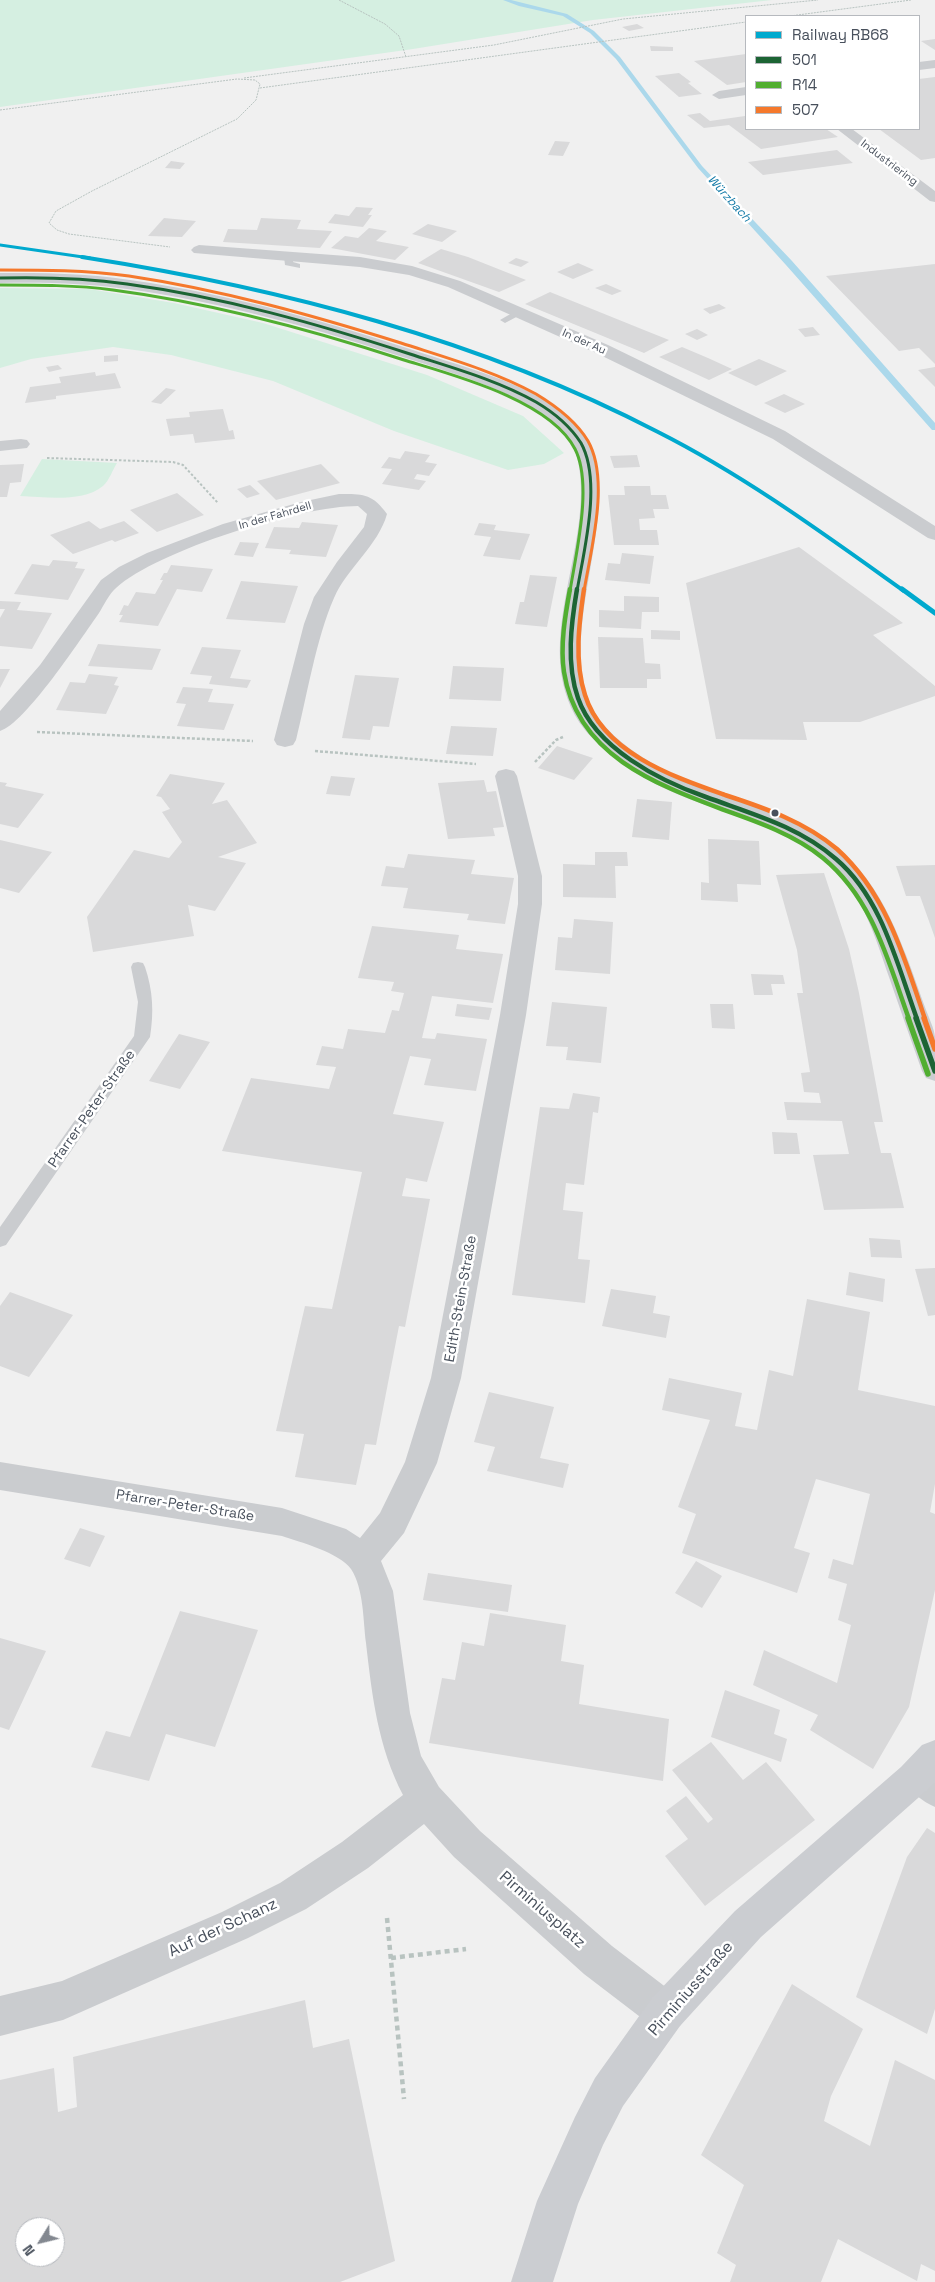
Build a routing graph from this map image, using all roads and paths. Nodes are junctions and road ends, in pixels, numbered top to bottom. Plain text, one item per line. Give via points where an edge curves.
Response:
1 (339, 0) edge
2 (818, 0) edge
3 (911, 0) edge
4 (798, 15) edge
5 (745, 22) edge
6 (406, 57) junction
7 (935, 64) edge
8 (920, 66) edge
9 (237, 79) junction
10 (260, 88) junction
11 (745, 91) edge
12 (719, 95) dead end
13 (0, 110) edge
14 (845, 130) edge
15 (935, 198) edge
16 (199, 250) joint
17 (0, 278) edge
18 (21, 444) dead end
19 (0, 446) edge
20 (40, 458) dead end
21 (239, 526) junction
22 (935, 534) edge
23 (0, 724) edge
24 (30, 731) dead end
25 (285, 740) junction
26 (506, 776) joint
27 (138, 967) dead end
28 (935, 1071) edge
29 (0, 1240) edge
30 (0, 1476) edge
31 (363, 1558) junction
32 (928, 1777) edge
33 (426, 1800) junction
34 (387, 1918) dead end
35 (466, 1949) dead end
36 (391, 1958) junction
37 (666, 2012) junction
38 (0, 2016) edge
39 (404, 2099) dead end
40 (532, 2282) edge

1 - 6 path via 385,24 398,36
2 - 6 path via 623,19 494,45
3 - 4 path
5 - 10 path
6 - 9 path
7 - 8 street
9 - 10 path via 255,80
9 - 13 path
10 - 16 path via 255,102 236,119 56,211 49,223 69,234
11 - 12 street
14 - 15 street, Industriering
16 - 22 street, In der Au via 293,261 360,262 412,271 454,284 512,316 720,404 779,435
17 - 28 main road via 94,280 181,293 257,310 381,344 462,372 541,406 560,419 575,433 584,448 590,477 571,639 578,703 592,725 652,774 781,823 833,858 860,884 880,918
18 - 19 street
20 - 21 path via 173,462 183,465
21 - 23 street, In der Fahrdell via 146,560 108,584 53,664
21 - 25 street, In der Fahrdell via 312,504 342,500 361,500 372,506 377,514 373,528 324,598 314,624
24 - 25 path via 228,741
25 - 26 path via 314,751 473,763 490,766
26 - 31 street, Edith-Stein-Straße via 530,876 530,904 509,1034 446,1378 420,1462 392,1522
27 - 29 lane, Pfarrer-Peter-Straße via 148,1011 142,1037
30 - 31 street, Pfarrer-Peter-Straße via 282,1522 334,1539
31 - 33 street via 376,1590 392,1713 405,1762
32 - 37 main road, Pirminiusstraße via 748,1924
33 - 37 street, Pirminiusplatz via 467,1844 591,1954
33 - 38 street, Auf der Schanz via 293,1896 235,1925 63,2000
34 - 36 path
35 - 36 path
36 - 39 path
37 - 40 main road, Pirminiusstraße via 609,2092 558,2201

